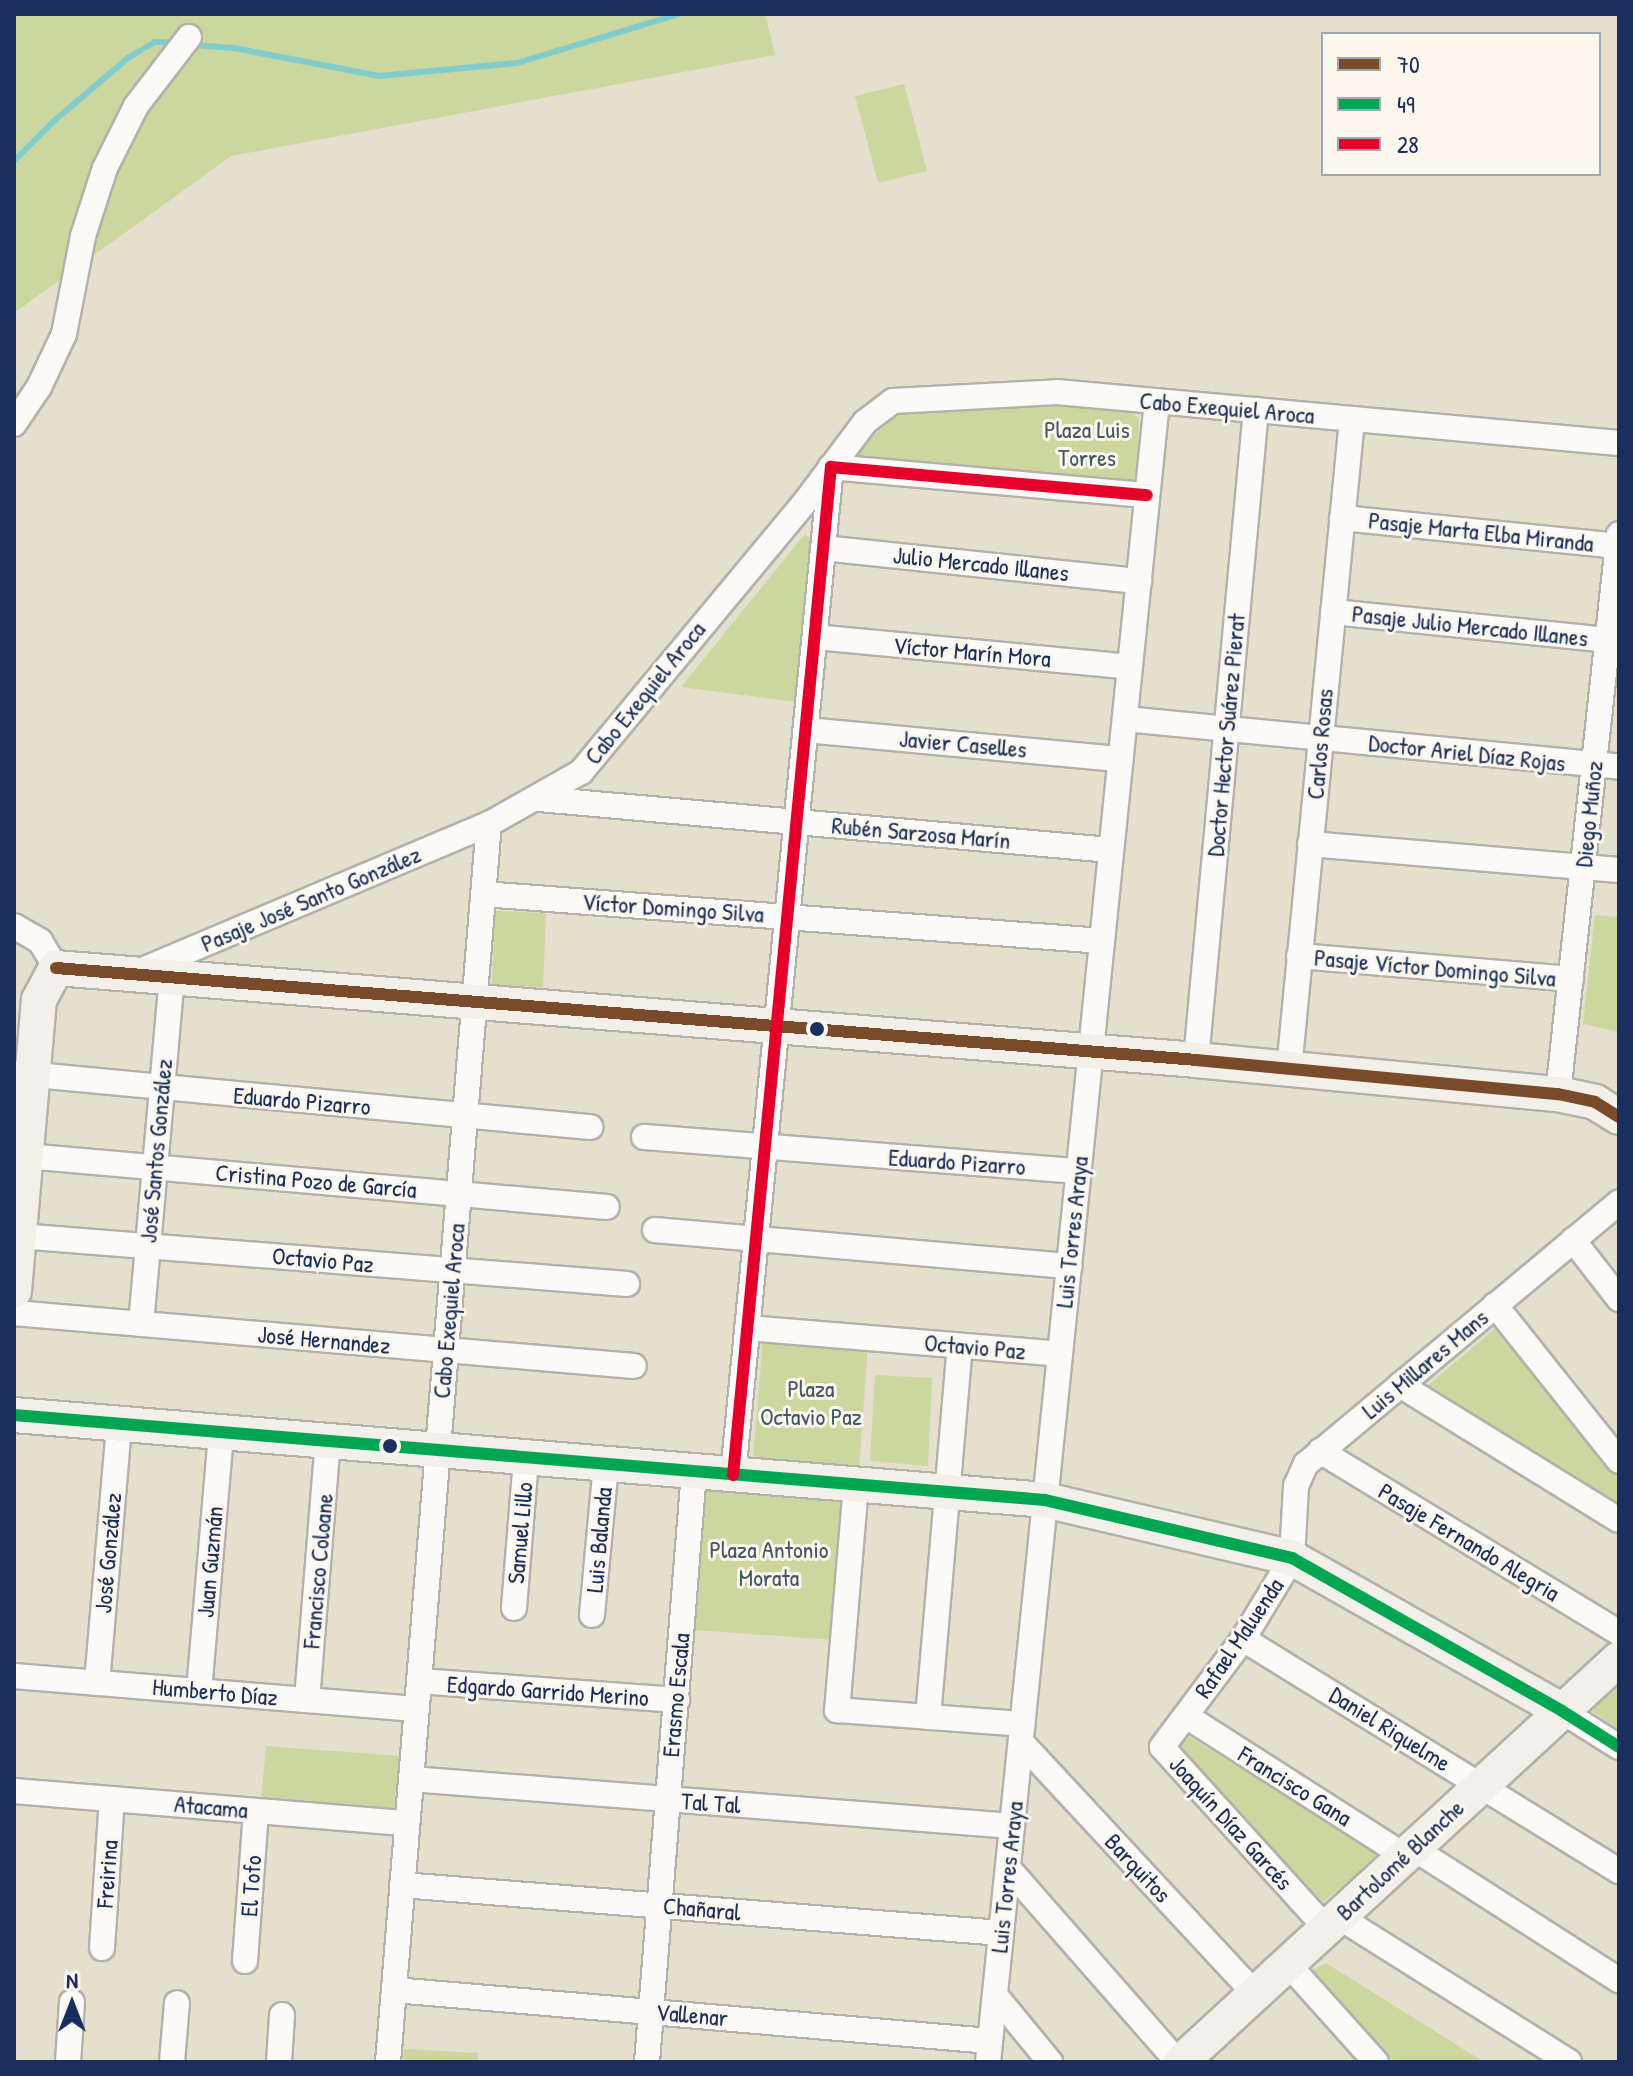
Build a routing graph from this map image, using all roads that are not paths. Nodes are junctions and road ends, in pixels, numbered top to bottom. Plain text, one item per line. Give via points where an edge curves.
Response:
1 (183, 44) dead end
2 (1157, 402) junction
3 (1256, 410) junction
4 (1352, 419) junction
5 (14, 424) edge
6 (1619, 443) edge
7 (831, 467) junction
8 (1147, 495) junction
9 (1342, 518) junction
10 (1619, 542) edge
11 (823, 548) junction
12 (1139, 581) junction
13 (1333, 612) junction
14 (815, 637) junction
15 (1611, 647) edge
16 (1130, 667) junction
17 (1125, 719) junction
18 (1227, 729) junction
19 (806, 730) junction
20 (1321, 738) junction
21 (1121, 759) junction
22 (1594, 765) junction
23 (1619, 767) edge
24 (539, 799) junction
25 (797, 822) junction
26 (489, 824) junction
27 (1310, 844) junction
28 (1111, 850) junction
29 (1583, 866) junction
30 (1619, 870) edge
31 (483, 894) junction
32 (787, 917) junction
33 (14, 926) edge
34 (1102, 941) junction
35 (1299, 956) junction
36 (56, 968) junction
37 (132, 974) junction
38 (172, 977) junction
39 (1571, 979) junction
40 (474, 1001) junction
41 (777, 1025) junction
42 (1091, 1050) junction
43 (1196, 1060) junction
44 (1289, 1069) junction
45 (23, 1075) edge
46 (161, 1089) junction
47 (1558, 1094) junction
48 (465, 1116) junction
49 (1619, 1117) edge
50 (590, 1127) dead end
51 (644, 1137) dead end
52 (765, 1147) junction
53 (26, 1156) junction
54 (155, 1167) junction
55 (1079, 1171) junction
56 (459, 1194) junction
57 (1619, 1202) edge
58 (607, 1207) dead end
59 (18, 1225) edge
60 (655, 1230) dead end
61 (756, 1239) junction
62 (1573, 1240) junction
63 (147, 1246) junction
64 (1069, 1266) junction
65 (452, 1271) junction
66 (627, 1284) dead end
67 (14, 1291) edge
68 (1619, 1299) edge
69 (1495, 1305) junction
70 (14, 1313) edge
71 (141, 1324) junction
72 (747, 1328) junction
73 (960, 1346) junction
74 (446, 1350) junction
75 (1060, 1354) junction
76 (634, 1366) dead end
77 (1400, 1385) junction
78 (14, 1415) edge
79 (119, 1424) junction
80 (221, 1432) junction
81 (328, 1441) junction
82 (438, 1450) junction
83 (1320, 1451) junction
84 (526, 1458) junction
85 (1619, 1461) edge
86 (606, 1464) junction
87 (694, 1471) junction
88 (733, 1475) junction
89 (856, 1485) junction
90 (947, 1492) junction
91 (1045, 1500) junction
92 (1619, 1520) edge
93 (1292, 1558) junction
94 (514, 1608) dead end
95 (592, 1615) dead end
96 (1619, 1633) edge
97 (1243, 1639) junction
98 (1619, 1659) edge
99 (14, 1676) edge
100 (419, 1681) junction
101 (97, 1683) junction
102 (199, 1691) junction
103 (307, 1700) junction
104 (677, 1700) junction
105 (416, 1709) junction
106 (1562, 1711) junction
107 (1186, 1716) junction
108 (928, 1717) junction
109 (1022, 1733) junction
110 (1619, 1747) edge
111 (411, 1779) junction
112 (1481, 1785) junction
113 (14, 1791) edge
114 (112, 1799) junction
115 (668, 1799) junction
116 (256, 1811) junction
117 (407, 1823) junction
118 (1012, 1826) junction
119 (1409, 1852) junction
120 (1008, 1868) junction
121 (1619, 1871) edge
122 (402, 1885) junction
123 (659, 1905) junction
124 (1333, 1923) junction
125 (1001, 1933) junction
126 (102, 1948) dead end
127 (245, 1961) dead end
128 (1288, 1964) junction
129 (1619, 1980) edge
130 (394, 1990) junction
131 (1255, 1994) junction
132 (995, 1995) junction
133 (72, 2002) dead end
134 (177, 2003) dead end
135 (651, 2012) junction
136 (282, 2015) dead end
137 (989, 2051) edge
138 (1362, 2057) edge
139 (68, 2062) edge
140 (172, 2062) edge
141 (279, 2062) edge
142 (388, 2062) edge
143 (647, 2062) edge
144 (1050, 2062) edge
145 (1180, 2062) edge
146 (1569, 2062) edge

1 - 5 street via 136,106 105,168 83,236 64,334
2 - 3 street, Cabo Exequiel Aroca
2 - 7 street, Cabo Exequiel Aroca via 1057,392 903,399 873,413
2 - 8 street, Luis Torres Araya
3 - 4 street, Cabo Exequiel Aroca
3 - 18 street, Doctor Hector Suárez Pierat
4 - 6 street, Cabo Exequiel Aroca
4 - 9 street, Carlos Rosas
7 - 8 street
7 - 11 street
7 - 24 street, Cabo Exequiel Aroca via 588,764
8 - 12 street, Luis Torres Araya
9 - 10 street, Pasaje Marta Elba Miranda
9 - 13 street, Carlos Rosas
10 - 15 street, Diego Muñoz
11 - 12 street, Julio Mercado Illanes
11 - 14 street
12 - 16 street, Luis Torres Araya
13 - 15 street, Pasaje Julio Mercado Illanes
13 - 20 street, Carlos Rosas
14 - 16 street, Víctor Marín Mora
14 - 19 street
15 - 22 street, Diego Muñoz
16 - 17 street, Luis Torres Araya
17 - 18 street, Doctor Ariel Díaz Rojas
17 - 21 street, Luis Torres Araya
18 - 20 street, Doctor Ariel Díaz Rojas
18 - 43 street, Doctor Hector Suárez Pierat
19 - 21 street, Javier Caselles
19 - 25 street
20 - 22 street, Doctor Ariel Díaz Rojas
20 - 27 street, Carlos Rosas
21 - 28 street, Luis Torres Araya
22 - 23 street, Doctor Ariel Díaz Rojas
22 - 29 street, Diego Muñoz
24 - 25 street, Rubén Sarzosa Marín
24 - 26 street, Cabo Exequiel Aroca
25 - 28 street, Rubén Sarzosa Marín
25 - 32 street
26 - 31 street, Cabo Exequiel Aroca
26 - 37 street, Pasaje José Santo González
27 - 29 street
27 - 35 street, Carlos Rosas
28 - 34 street, Luis Torres Araya
29 - 30 street
29 - 39 street, Diego Muñoz
31 - 32 street, Víctor Domingo Silva
31 - 40 street, Cabo Exequiel Aroca
32 - 34 street, Víctor Domingo Silva
32 - 41 street
33 - 36 street via 40,941
34 - 42 street, Luis Torres Araya
35 - 39 street, Pasaje Víctor Domingo Silva
35 - 44 street, Carlos Rosas
36 - 37 street
36 - 45 street via 39,1000
37 - 38 street
38 - 40 street
38 - 46 street, José Santos González
39 - 47 street, Diego Muñoz
40 - 41 street
40 - 48 street, Cabo Exequiel Aroca
41 - 42 street
41 - 52 street
42 - 43 street
42 - 55 street, Luis Torres Araya
43 - 44 street
44 - 47 street
45 - 46 street, Eduardo Pizarro
45 - 53 street
46 - 48 street, Eduardo Pizarro
46 - 54 street, José Santos González
47 - 49 street via 1595,1102
48 - 50 street, Eduardo Pizarro
48 - 56 street, Cabo Exequiel Aroca
51 - 52 street, Eduardo Pizarro
52 - 55 street, Eduardo Pizarro
52 - 61 street
53 - 54 street, Cristina Pozo de García
53 - 59 street
54 - 56 street, Cristina Pozo de García
54 - 63 street, José Santos González
55 - 64 street, Luis Torres Araya
56 - 58 street, Cristina Pozo de García
56 - 65 street, Cabo Exequiel Aroca
57 - 62 street, Luis Millares Mans
59 - 63 street, Octavio Paz
59 - 67 street
60 - 61 street
61 - 64 street
61 - 72 street
62 - 68 street
62 - 69 street, Luis Millares Mans
63 - 65 street, Octavio Paz
63 - 71 street, José Santos González
64 - 75 street, Luis Torres Araya
65 - 66 street, Octavio Paz
65 - 74 street, Cabo Exequiel Aroca
69 - 77 street, Luis Millares Mans
69 - 85 street
70 - 71 street, José Hernandez
71 - 74 street, José Hernandez
72 - 73 street, Octavio Paz
72 - 88 street
73 - 75 street, Octavio Paz
73 - 90 street
74 - 76 street, José Hernandez
74 - 82 street, Cabo Exequiel Aroca
75 - 91 street, Luis Torres Araya
77 - 83 street, Luis Millares Mans
77 - 92 street
78 - 79 street
79 - 80 street
79 - 101 street, José González
80 - 81 street
80 - 102 street, Juan Guzmán
81 - 82 street
81 - 103 street, Francisco Coloane
82 - 84 street
82 - 100 street, Cabo Exequiel Aroca
83 - 93 street, Luis Millares Mans via 1306,1464 1296,1486
83 - 96 street, Pasaje Fernando Alegria
84 - 86 street
84 - 94 street, Samuel Lillo
86 - 87 street
86 - 95 street, Luis Balanda
87 - 88 street
87 - 104 street, Erasmo Escala
88 - 89 street
89 - 90 street
89 - 108 street via 837,1710
90 - 91 street
90 - 108 street
91 - 93 street
91 - 109 street, Luis Torres Araya
93 - 97 street, Rafael Maluenda
93 - 106 street
97 - 107 street, Rafael Maluenda
97 - 112 street, Daniel Riquelme
98 - 106 street, Bartolomé Blanche
99 - 101 street, Humberto Díaz
100 - 104 street, Edgardo Garrido Merino
100 - 105 street, Cabo Exequiel Aroca
101 - 102 street, Humberto Díaz
102 - 103 street, Humberto Díaz
103 - 105 street, Humberto Díaz
104 - 115 street, Erasmo Escala
105 - 111 street, Cabo Exequiel Aroca
106 - 110 street
106 - 112 street, Bartolomé Blanche
107 - 119 street, Francisco Gana
107 - 124 street, Joaquín Díaz Garcés via 1162,1747
108 - 109 street
109 - 118 street, Luis Torres Araya
109 - 131 street, Barquitos
111 - 115 street, Tal Tal
111 - 117 street, Cabo Exequiel Aroca
112 - 119 street, Bartolomé Blanche
112 - 121 street, Daniel Riquelme
113 - 114 street, Atacama
114 - 116 street, Atacama
114 - 126 street, Freirina
115 - 118 street, Tal Tal
115 - 123 street, Erasmo Escala
116 - 117 street, Atacama
116 - 127 street, El Tofo
117 - 122 street, Cabo Exequiel Aroca
118 - 120 street, Luis Torres Araya
119 - 124 street, Bartolomé Blanche
119 - 129 street, Francisco Gana
120 - 125 street, Luis Torres Araya
120 - 145 street
122 - 123 street, Chañaral
122 - 130 street, Cabo Exequiel Aroca
123 - 125 street, Chañaral
123 - 135 street, Erasmo Escala
124 - 128 street, Bartolomé Blanche
124 - 146 street, Joaquín Díaz Garcés
125 - 132 street, Luis Torres Araya
128 - 131 street, Bartolomé Blanche
128 - 138 street
130 - 135 street, Vallenar
130 - 142 street, Cabo Exequiel Aroca
131 - 145 street, Bartolomé Blanche
132 - 137 street, Luis Torres Araya
132 - 144 street
133 - 139 street
134 - 140 street
135 - 137 street, Vallenar
135 - 143 street, Erasmo Escala
136 - 141 street

